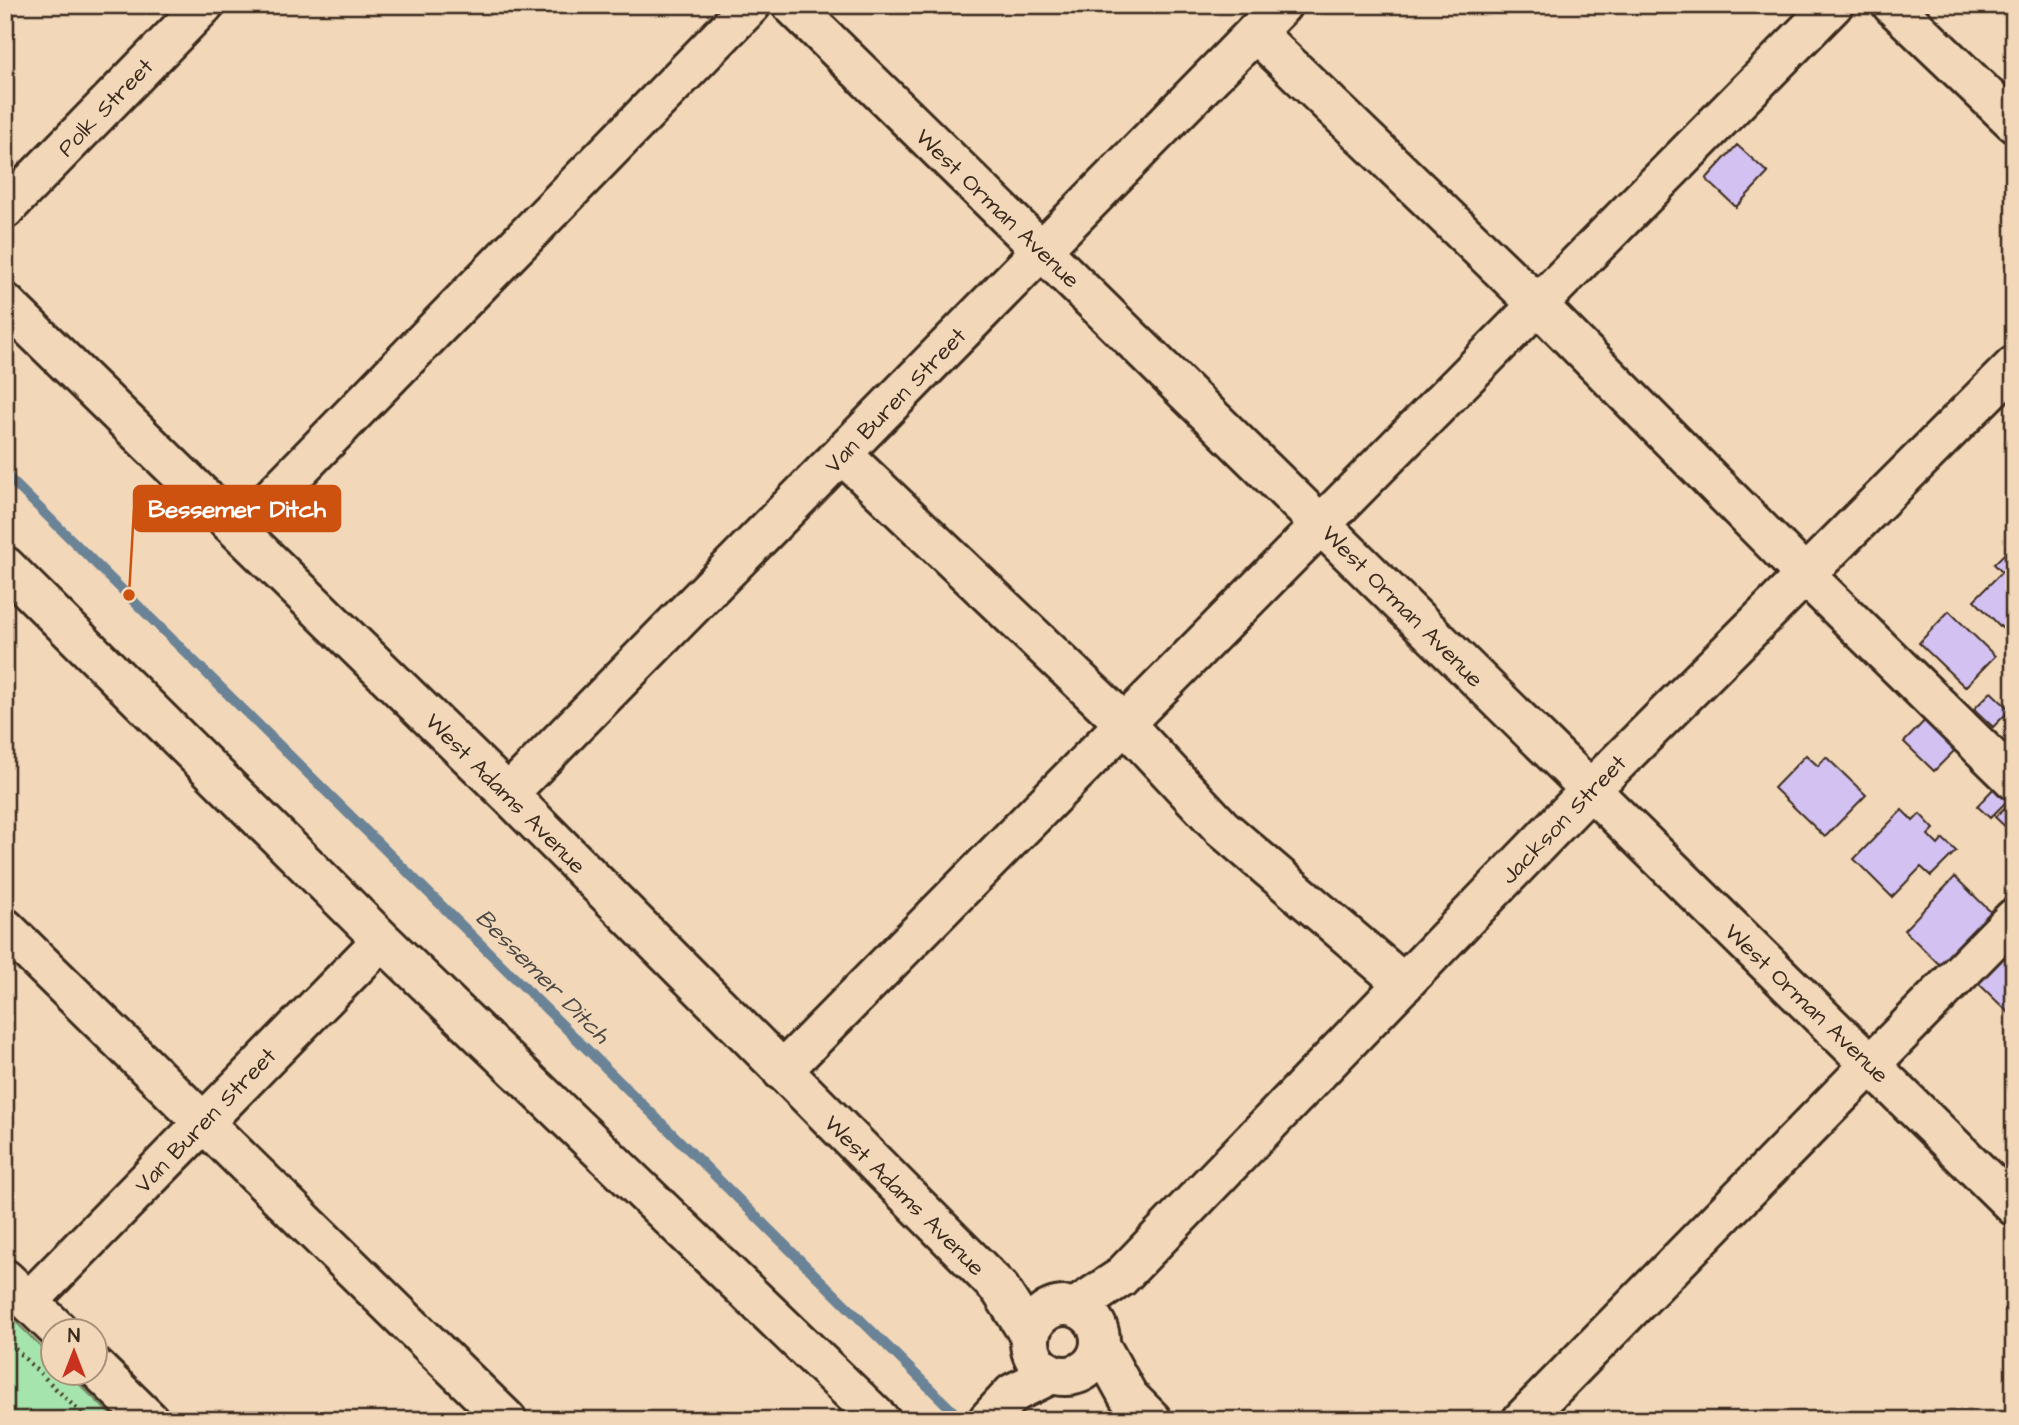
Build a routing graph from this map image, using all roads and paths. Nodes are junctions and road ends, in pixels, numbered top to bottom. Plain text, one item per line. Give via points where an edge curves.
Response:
1 (204, 5) edge
2 (751, 5) edge
3 (792, 5) edge
4 (1282, 5) edge
5 (1833, 5) edge
6 (1892, 5) edge
7 (1255, 32) junction
8 (2014, 122) edge
9 (5, 209) edge
10 (1042, 251) junction
11 (5, 303) edge
12 (1537, 304) junction
13 (2014, 366) edge
14 (842, 454) junction
15 (1320, 524) junction
16 (239, 531) junction
17 (5, 566) edge
18 (1805, 575) junction
19 (1124, 723) junction
20 (2014, 780) edge
21 (1590, 790) junction
22 (508, 794) junction
23 (2014, 918) edge
24 (5, 928) edge
25 (382, 940) junction
26 (1404, 984) junction
27 (1870, 1065) junction
28 (782, 1071) junction
29 (203, 1122) junction
30 (2014, 1206) edge
31 (17, 1290) edge
32 (43, 1316) edge
33 (6, 1340) edge
34 (1064, 1341) junction
35 (108, 1380) edge
36 (1002, 1404) edge
37 (1140, 1408) edge
38 (7, 1420) edge
39 (88, 1420) edge
40 (149, 1420) edge
41 (507, 1420) edge
42 (880, 1420) edge
43 (1522, 1420) edge

1 - 9 street, Polk Street
2 - 16 street
3 - 10 street, West Orman Avenue
4 - 7 street, Van Buren Street
5 - 12 street
6 - 8 street
7 - 10 street, Van Buren Street
7 - 12 street
10 - 14 street, Van Buren Street
10 - 15 street, West Orman Avenue
11 - 16 street, West Adams Avenue
12 - 15 street
12 - 18 street
13 - 18 street, Jackson Street
14 - 19 street
14 - 22 street, Van Buren Street
15 - 19 street
15 - 21 street, West Orman Avenue
16 - 22 street, West Adams Avenue
17 - 25 street
18 - 20 street
18 - 21 street, Jackson Street
19 - 26 street via 1222,828
19 - 28 street
21 - 26 street, Jackson Street
21 - 27 street, West Orman Avenue
22 - 28 street, West Adams Avenue
23 - 27 street
24 - 29 street
25 - 29 street, Van Buren Street
25 - 42 street
26 - 34 street, Jackson Street
27 - 30 street, West Orman Avenue
27 - 43 street
28 - 34 street, West Adams Avenue via 1000,1289
29 - 31 street, Van Buren Street
29 - 41 street
31 - 32 street
33 - 38 path
33 - 39 path
34 - 36 street, Jackson Street
34 - 37 street, West Adams Avenue
35 - 40 street

